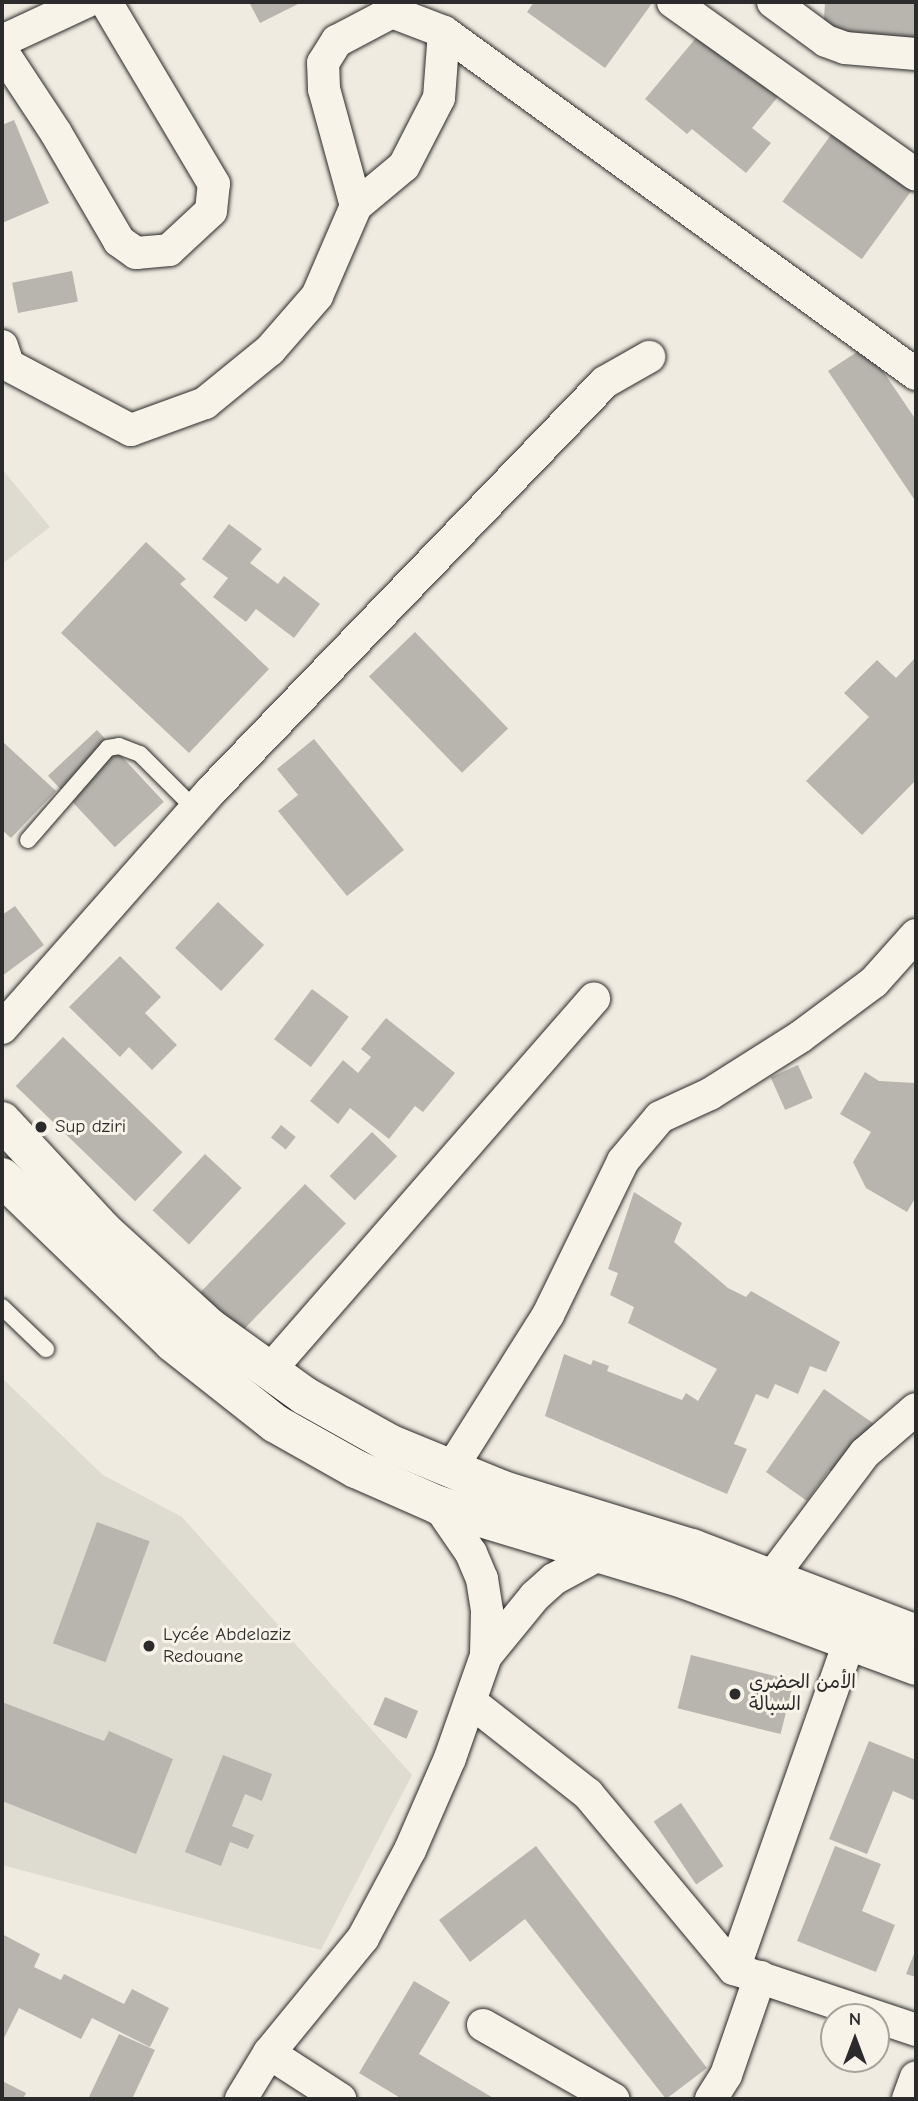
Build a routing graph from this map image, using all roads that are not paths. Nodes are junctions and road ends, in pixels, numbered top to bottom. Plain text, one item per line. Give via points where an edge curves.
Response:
1 (86, 2) edge
2 (106, 2) edge
3 (673, 2) edge
4 (774, 2) edge
5 (396, 7) edge
6 (444, 32) junction
7 (2, 41) edge
8 (2, 51) edge
9 (916, 54) edge
10 (916, 175) edge
11 (356, 206) junction
12 (649, 357) dead end
13 (4, 360) edge
14 (916, 374) edge
15 (195, 809) junction
16 (28, 839) dead end
17 (916, 935) edge
18 (594, 999) dead end
19 (2, 1028) edge
20 (2, 1121) edge
21 (2, 1177) edge
22 (2, 1307) edge
23 (46, 1349) dead end
24 (270, 1370) junction
25 (916, 1409) edge
26 (451, 1469) junction
27 (438, 1505) junction
28 (600, 1554) junction
29 (771, 1578) junction
30 (916, 1634) edge
31 (850, 1639) junction
32 (486, 1656) junction
33 (916, 1665) edge
34 (471, 1702) junction
35 (747, 1973) junction
36 (483, 2025) dead end
37 (916, 2030) edge
38 (269, 2053) junction
39 (916, 2077) edge
40 (242, 2099) edge
41 (340, 2099) edge
42 (613, 2099) edge
43 (711, 2099) edge
44 (908, 2099) edge

1 - 7 street
2 - 8 street via 214,184 211,211 169,250 136,253 119,241
3 - 10 street
4 - 9 street via 825,41 845,48
5 - 6 street
5 - 11 street via 337,41 323,63 324,89
6 - 11 street via 439,98 404,166
6 - 14 street
11 - 13 street via 317,296 270,350 205,403 131,430
12 - 15 street via 605,382
15 - 16 lane via 140,754 120,746 108,748
15 - 19 street
17 - 26 street via 874,982 800,1037 710,1094 660,1117 623,1161 548,1315
18 - 24 street
20 - 24 main road via 104,1231 209,1327
21 - 27 main road via 172,1342 276,1424 356,1469
22 - 23 lane
24 - 26 main road via 391,1444
25 - 29 street via 865,1453
26 - 29 main road
27 - 28 main road
27 - 32 street via 471,1553 482,1579
28 - 31 main road
28 - 32 street via 554,1579 535,1596
29 - 30 main road
31 - 33 main road
31 - 35 street
32 - 34 street
34 - 35 street via 588,1794
34 - 38 street via 410,1850 363,1938
35 - 37 street
35 - 43 street via 726,2075
36 - 42 street
38 - 40 street
38 - 41 street
39 - 44 street

